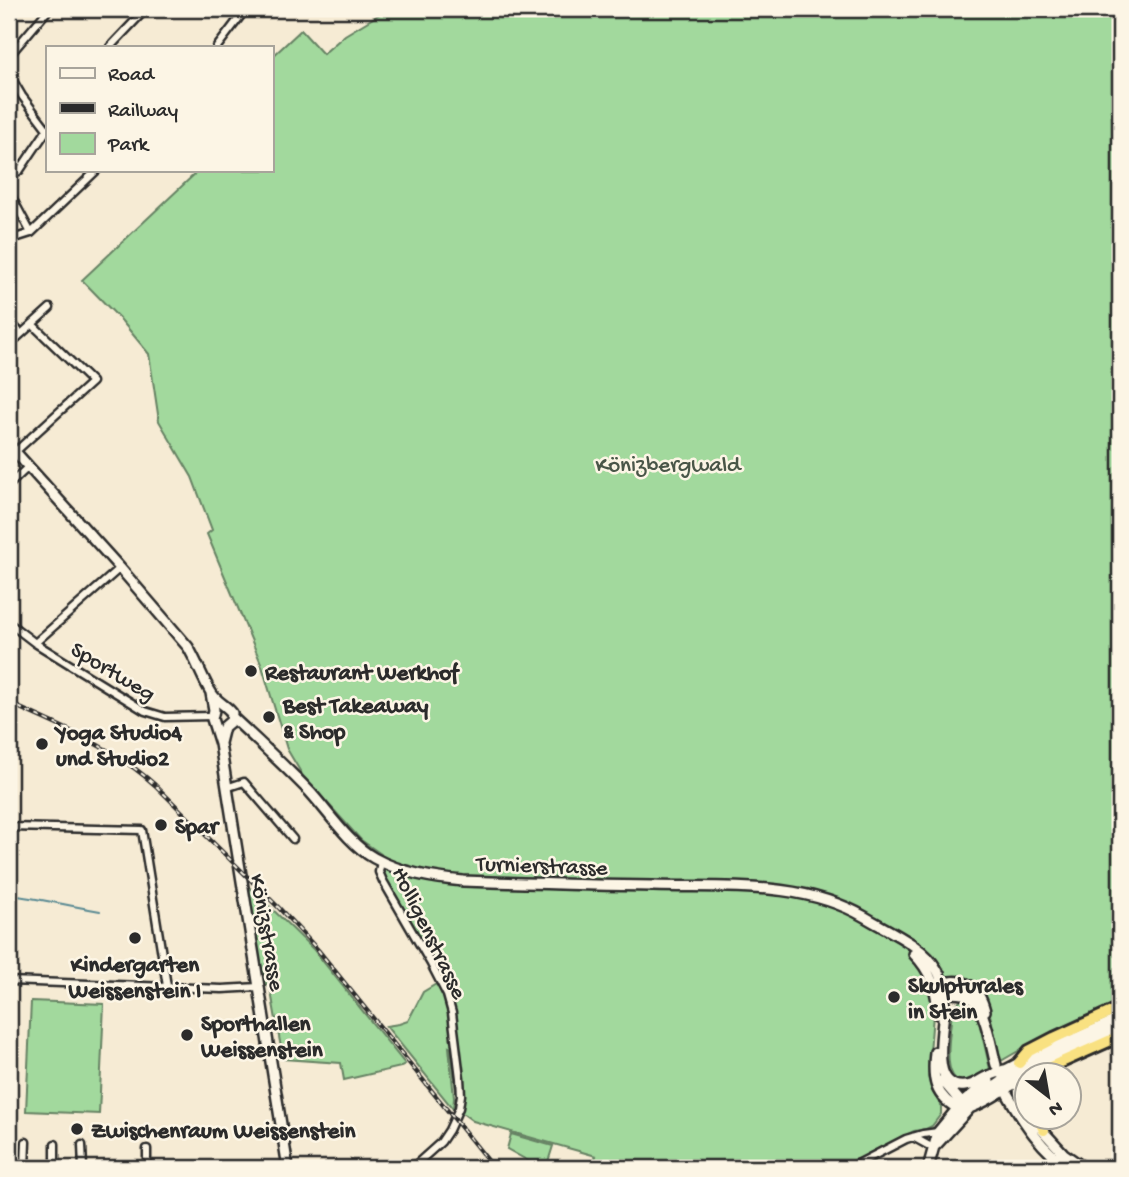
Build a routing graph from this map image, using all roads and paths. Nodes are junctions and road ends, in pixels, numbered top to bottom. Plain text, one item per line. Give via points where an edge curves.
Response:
1 (49, 9) edge
2 (146, 9) edge
3 (246, 9) edge
4 (111, 46) edge
5 (218, 46) edge
6 (9, 56) edge
7 (9, 74) edge
8 (46, 128) edge
9 (46, 131) edge
10 (91, 172) edge
11 (9, 178) edge
12 (9, 192) edge
13 (31, 233) junction
14 (9, 240) edge
15 (50, 308) dead end
16 (9, 320) edge
17 (32, 324) junction
18 (21, 334) junction
19 (9, 345) edge
20 (12, 449) edge
21 (28, 467) junction
22 (9, 485) edge
23 (120, 568) junction
24 (9, 623) edge
25 (35, 643) junction
26 (221, 718) junction
27 (226, 788) junction
28 (9, 827) edge
29 (293, 839) dead end
30 (380, 861) junction
31 (9, 981) edge
32 (167, 986) junction
33 (259, 987) junction
34 (939, 988) junction
35 (959, 993) junction
36 (1120, 1009) edge
37 (1120, 1018) edge
38 (1120, 1027) edge
39 (988, 1030) junction
40 (942, 1034) junction
41 (1120, 1036) edge
42 (940, 1060) junction
43 (1028, 1062) edge
44 (1046, 1062) edge
45 (1049, 1062) edge
46 (1055, 1062) edge
47 (1000, 1068) junction
48 (1014, 1071) edge
49 (1014, 1082) edge
50 (1007, 1095) dead end
51 (964, 1108) junction
52 (938, 1132) junction
53 (1045, 1132) edge
54 (913, 1137) junction
55 (26, 1143) dead end
56 (55, 1144) dead end
57 (82, 1145) dead end
58 (933, 1148) junction
59 (146, 1149) dead end
60 (1058, 1154) junction
61 (25, 1168) edge
62 (55, 1168) edge
63 (83, 1168) edge
64 (147, 1168) edge
65 (288, 1168) edge
66 (414, 1168) edge
67 (850, 1168) edge
68 (928, 1168) edge
69 (1069, 1168) edge
70 (1084, 1168) edge

1 - 6 street
2 - 4 street
3 - 5 street
7 - 8 street
9 - 11 street via 20,170
10 - 13 street
12 - 13 street
13 - 14 street
15 - 17 street
16 - 18 street
17 - 18 street
17 - 20 street via 92,382
18 - 19 street
20 - 21 main road, Könizstrasse
21 - 22 street
21 - 23 main road, Könizstrasse
23 - 25 street
23 - 26 main road, Könizstrasse via 188,647
24 - 25 street, Sportweg
25 - 26 street, Sportweg via 145,711 165,717
26 - 27 main road, Könizstrasse
26 - 30 main road, Turnierstrasse via 247,732 358,846
27 - 29 street via 244,782
27 - 33 main road, Könizstrasse
28 - 32 street via 142,831
30 - 34 main road, Turnierstrasse via 419,874 463,881 793,891 828,899 904,939 934,966
30 - 66 street, Holligenstrasse via 383,881 450,1002 460,1078 459,1108 449,1130
31 - 32 street
32 - 33 street
33 - 65 main road, Könizstrasse
34 - 35 main road
34 - 39 main road via 954,981 976,990 984,1004
34 - 40 main road
34 - 51 main road via 933,1079 947,1102
35 - 39 main road via 978,1005
35 - 40 main road via 950,1003
36 - 43 highway via 1029,1051
37 - 44 main road
38 - 45 main road
39 - 47 main road
40 - 42 main road
41 - 46 highway
42 - 47 main road via 946,1078 959,1086 971,1085
42 - 51 main road via 943,1081
47 - 48 main road
47 - 51 main road
49 - 51 main road via 982,1103
50 - 60 main road via 1032,1133
51 - 52 main road
51 - 58 main road
52 - 54 street
52 - 58 main road
53 - 60 main road
54 - 58 street
54 - 67 street
55 - 61 street
56 - 62 street
57 - 63 street
58 - 68 main road
59 - 64 street
60 - 69 main road
60 - 70 main road

